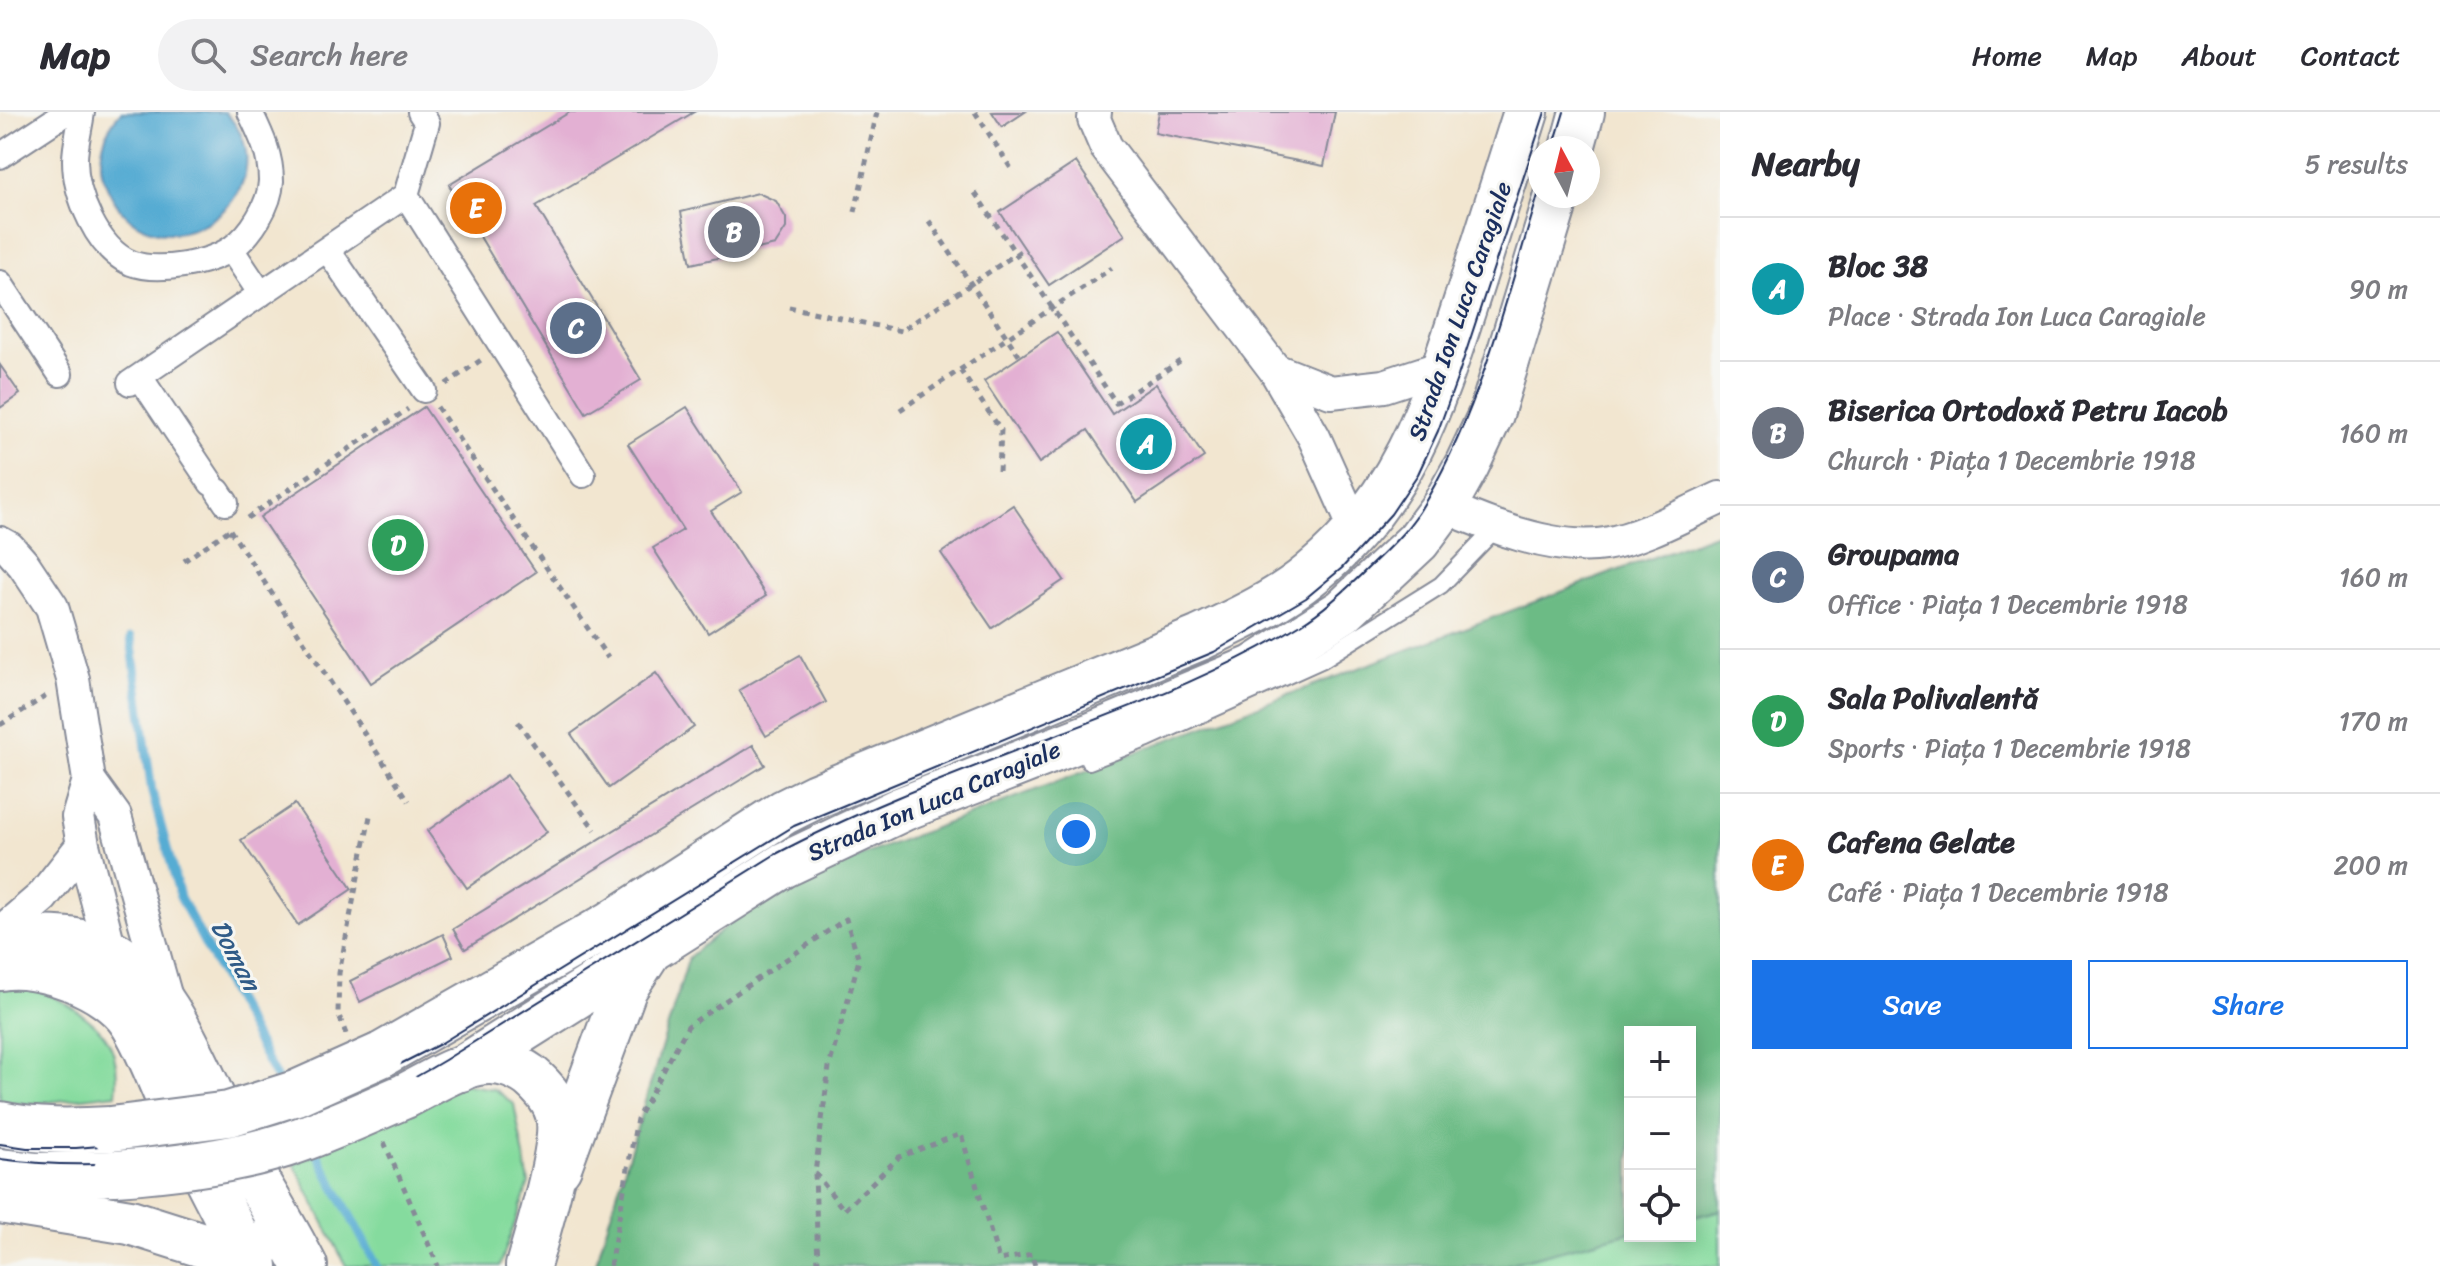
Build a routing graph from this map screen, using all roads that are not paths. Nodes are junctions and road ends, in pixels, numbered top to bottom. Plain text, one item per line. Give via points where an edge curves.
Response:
1 (67, 112) edge
2 (82, 112) edge
3 (250, 112) edge
4 (1095, 112) edge
5 (1582, 112) edge
6 (431, 116) edge
7 (1520, 132) edge
8 (1575, 136) edge
9 (0, 156) edge
10 (406, 195) junction
11 (1553, 208) edge
12 (231, 249) junction
13 (327, 249) junction
14 (0, 283) edge
15 (261, 294) junction
16 (1445, 366) junction
17 (1275, 370) junction
18 (60, 374) dead end
19 (427, 393) road end
20 (583, 475) dead end
21 (1720, 498) edge
22 (1444, 506) junction
23 (226, 507) road end
24 (1496, 528) junction
25 (1353, 535) junction
26 (0, 543) edge
27 (1089, 761) dead end
28 (89, 780) junction
29 (83, 845) junction
30 (0, 933) edge
31 (0, 942) edge
32 (651, 948) junction
33 (109, 951) junction
34 (0, 968) edge
35 (151, 1016) junction
36 (461, 1069) junction
37 (0, 1124) edge
38 (0, 1171) edge
39 (0, 1201) edge
40 (546, 1203) junction
41 (281, 1220) junction
42 (250, 1259) edge
43 (305, 1266) edge
44 (528, 1266) edge

1 - 9 street
2 - 12 street via 75,161 83,205 103,241 131,263 162,267 196,263
3 - 12 street via 267,146 271,184 257,221
4 - 17 street via 1106,147
5 - 8 main road
6 - 10 street
7 - 16 main road, Strada Ion Luca Caragiale
10 - 13 street
10 - 20 street
11 - 22 main road, Strada Ion Luca Caragiale via 1491,414
12 - 15 street
13 - 15 street
13 - 19 street
14 - 18 street
15 - 23 street via 135,380
16 - 17 street via 1384,386 1331,392
16 - 25 main road, Strada Ion Luca Caragiale via 1411,452
17 - 25 street via 1314,437
21 - 24 street via 1606,544
22 - 24 street
22 - 32 main road, Strada Ion Luca Caragiale via 1418,541 1343,611 1253,668 829,841
24 - 27 lane via 1441,585 1321,660
25 - 37 main road, Strada Ion Luca Caragiale, bridge via 1310,575 1234,622 784,812 612,923 381,1055 296,1093 229,1114 111,1129 21,1129
26 - 28 street via 24,565 52,607 73,679
28 - 29 street via 78,817
28 - 35 street via 115,816
29 - 30 street via 42,897
29 - 33 street
31 - 33 main road via 57,940
32 - 36 main road, Strada Ion Luca Caragiale
32 - 40 main road via 625,988
33 - 35 main road via 144,979
34 - 35 main road via 37,968 67,977
35 - 41 main road
35 - 42 main road via 190,1146
36 - 38 main road, Strada Ion Luca Caragiale, bridge via 286,1145 234,1159 115,1173
36 - 40 main road via 476,1063 509,1065 541,1085 554,1101 559,1129
39 - 42 main road via 130,1222
40 - 44 main road
41 - 42 main road
41 - 43 main road

